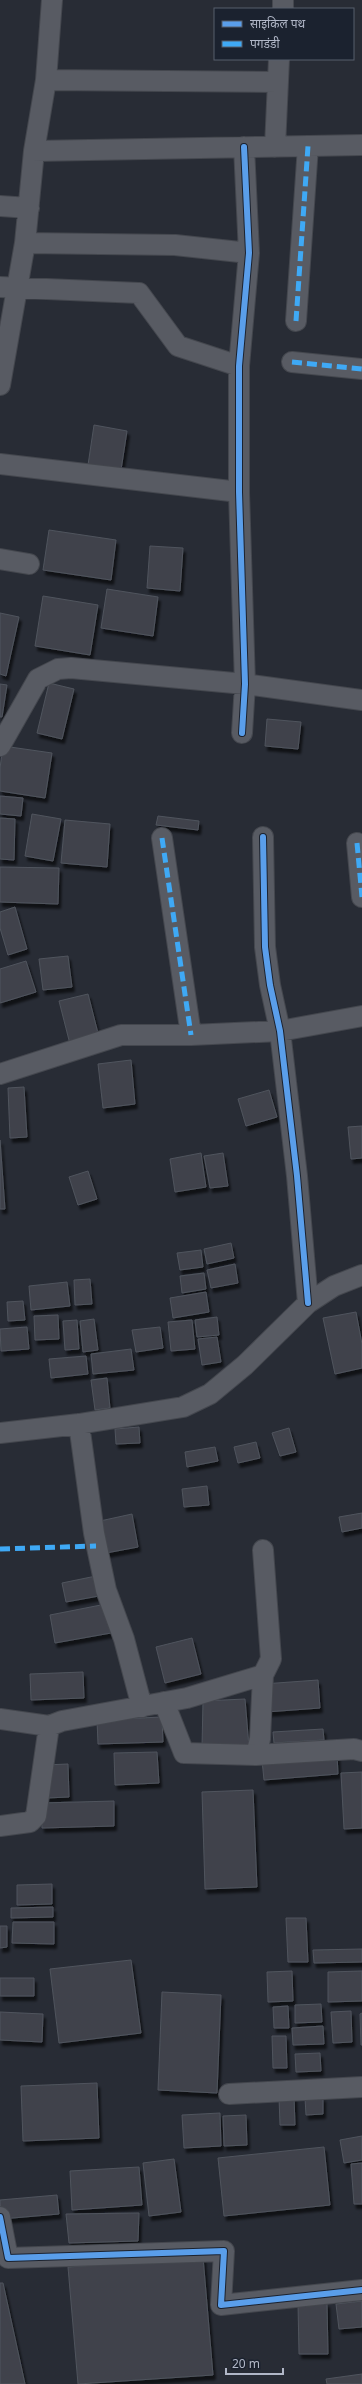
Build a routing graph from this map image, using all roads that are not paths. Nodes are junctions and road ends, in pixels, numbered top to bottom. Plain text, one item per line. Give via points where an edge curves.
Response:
1 (52, 0) edge
2 (279, 60) edge
3 (46, 80) junction
4 (277, 82) junction
5 (362, 145) edge
6 (308, 146) junction
7 (244, 147) junction
8 (275, 147) junction
9 (34, 151) junction
10 (0, 206) edge
11 (29, 208) junction
12 (25, 243) junction
13 (249, 253) junction
14 (8, 288) edge
15 (296, 322) dead end
16 (5, 338) edge
17 (292, 362) dead end
18 (239, 366) junction
19 (362, 369) edge
20 (0, 385) edge
21 (0, 464) edge
22 (239, 492) junction
23 (0, 559) edge
24 (29, 564) dead end
25 (245, 684) junction
26 (362, 700) edge
27 (242, 733) dead end
28 (1, 740) edge
29 (263, 837) dead end
30 (162, 838) dead end
31 (357, 843) dead end
32 (362, 897) edge
33 (362, 1016) edge
34 (280, 1031) junction
35 (191, 1035) junction
36 (0, 1074) edge
37 (362, 1275) edge
38 (308, 1303) junction
39 (79, 1424) junction
40 (0, 1433) edge
41 (264, 1550) dead end
42 (263, 1675) junction
43 (164, 1702) junction
44 (142, 1707) junction
45 (0, 1719) edge
46 (49, 1726) junction
47 (362, 1751) edge
48 (256, 1755) junction
49 (0, 1826) edge
50 (362, 2087) edge
51 (229, 2094) dead end
52 (0, 2217) edge
53 (362, 2290) edge

1 - 3 street
2 - 4 street
3 - 4 street
3 - 9 street
4 - 8 street
5 - 6 street
6 - 8 street
6 - 15 street
7 - 8 street
7 - 9 street
7 - 13 street
9 - 11 street
10 - 11 street
11 - 12 street
12 - 13 street via 175,245
12 - 14 street
13 - 18 street
14 - 16 street
14 - 18 street via 139,293 178,346
16 - 20 street
17 - 19 street
18 - 22 street
21 - 22 street
22 - 25 street
23 - 24 street
25 - 26 street
25 - 27 street
25 - 28 street via 71,668 58,669 38,679
29 - 34 street via 265,947
30 - 35 street
31 - 32 street
33 - 34 street
34 - 35 street
34 - 38 street via 297,1176
35 - 36 street via 121,1035
37 - 38 street via 334,1286
38 - 39 street via 245,1365 210,1394 183,1407
39 - 40 street
39 - 44 street via 94,1533 106,1590 124,1639
41 - 42 street via 271,1659
42 - 43 street via 187,1698
42 - 48 street via 260,1739
43 - 44 street
43 - 48 street via 184,1753
44 - 46 street via 62,1721
45 - 46 street
46 - 49 street via 34,1821
47 - 48 street via 354,1749
50 - 51 street
52 - 53 street via 8,2258 224,2251 221,2305

